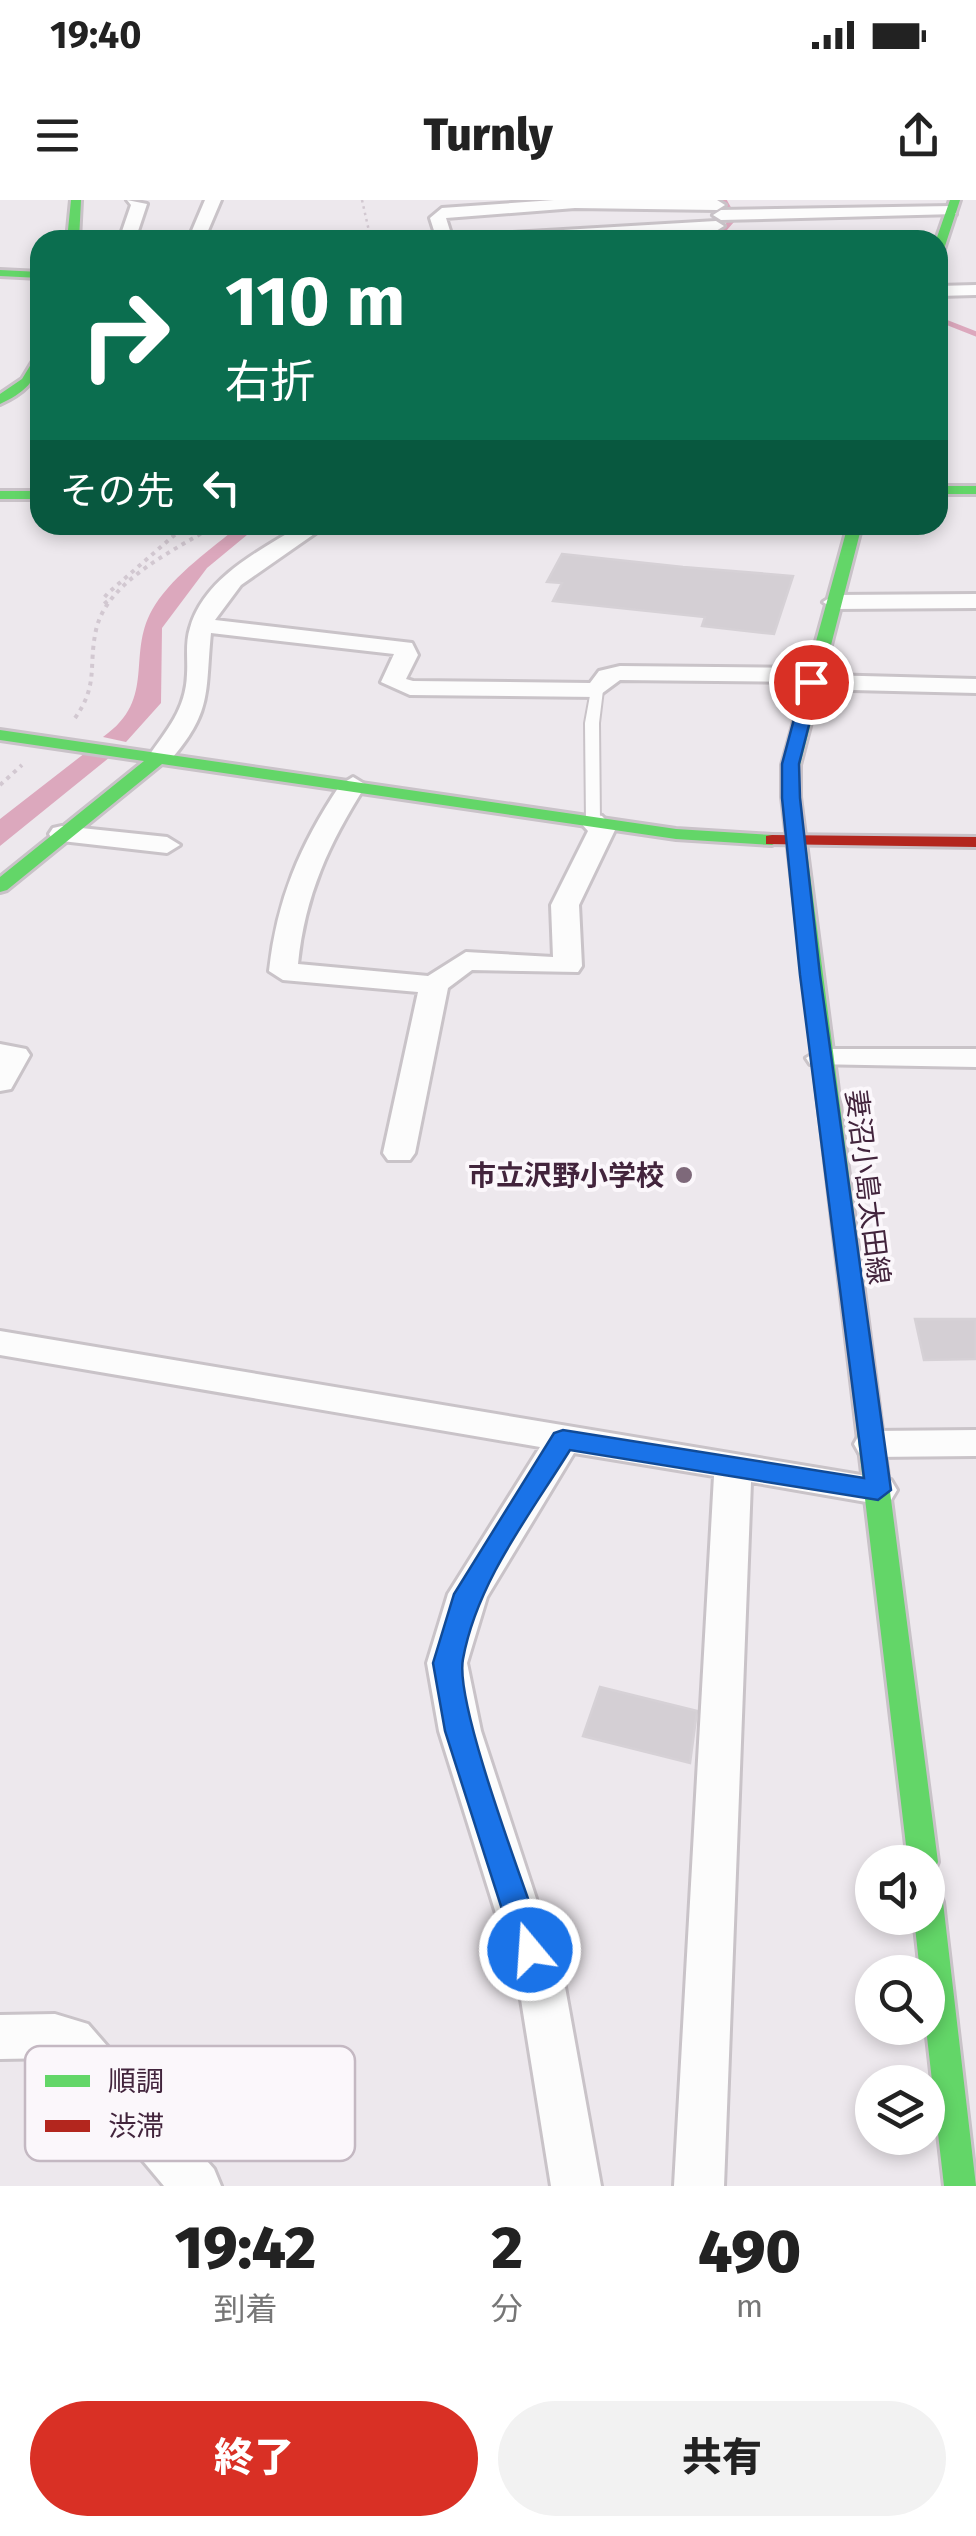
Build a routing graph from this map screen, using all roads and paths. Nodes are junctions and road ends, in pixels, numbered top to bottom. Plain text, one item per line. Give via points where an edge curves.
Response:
1 (76, 200) edge
2 (135, 200) edge
3 (213, 200) edge
4 (362, 200) edge
5 (825, 206) edge
6 (953, 206) edge
7 (565, 211) junction
8 (716, 217) edge
9 (73, 230) edge
10 (131, 230) edge
11 (200, 230) edge
12 (368, 230) edge
13 (442, 230) edge
14 (577, 230) edge
15 (612, 230) edge
16 (944, 230) edge
17 (0, 273) edge
18 (30, 274) edge
19 (948, 290) edge
20 (976, 290) edge
21 (30, 376) edge
22 (0, 400) edge
23 (948, 490) edge
24 (976, 490) edge
25 (30, 495) edge
26 (0, 496) edge
27 (948, 502) edge
28 (976, 502) edge
29 (0, 508) edge
30 (30, 508) edge
31 (174, 535) edge
32 (200, 535) edge
33 (301, 535) edge
34 (853, 535) edge
35 (976, 601) edge
36 (834, 602) junction
37 (107, 604) junction
38 (201, 625) junction
39 (812, 679) junction
40 (976, 686) edge
41 (597, 690) junction
42 (0, 735) edge
43 (57, 736) junction
44 (153, 756) junction
45 (354, 785) junction
46 (593, 822) junction
47 (62, 834) junction
48 (797, 842) junction
49 (976, 842) edge
50 (167, 845) dead end
51 (0, 886) edge
52 (434, 985) junction
53 (0, 1052) edge
54 (821, 1058) junction
55 (976, 1058) edge
56 (0, 1082) edge
57 (399, 1153) dead end
58 (0, 1343) edge
59 (563, 1440) junction
60 (976, 1442) edge
61 (872, 1444) junction
62 (733, 1467) junction
63 (878, 1490) junction
64 (921, 1845) edge
65 (932, 1935) edge
66 (0, 2038) edge
67 (76, 2046) edge
68 (175, 2161) edge
69 (196, 2186) edge
70 (576, 2186) edge
71 (689, 2186) edge
72 (699, 2186) edge
73 (961, 2186) edge

1 - 9 main road
2 - 10 street
3 - 11 street
4 - 12 path
5 - 6 street
5 - 8 street
6 - 16 main road
7 - 8 street
7 - 13 street via 440,225
7 - 14 street
8 - 15 street
17 - 18 main road
19 - 20 street
21 - 22 main road
23 - 24 main road
25 - 26 main road
27 - 28 main road
29 - 30 main road
31 - 37 path via 108,592
32 - 37 path
33 - 38 street via 250,568
34 - 36 main road, 妻沼小島太田線
35 - 36 street
36 - 39 main road, 妻沼小島太田線
37 - 43 path via 94,650 93,695
38 - 41 street via 404,648 393,679 403,687
38 - 44 street via 198,698 175,740
39 - 40 street
39 - 41 street via 620,672 606,676
39 - 48 main road, 妻沼小島太田線 via 790,764
41 - 46 lane
42 - 43 main road
43 - 44 main road
44 - 45 main road
44 - 47 main road
45 - 46 main road
45 - 52 street via 308,853 287,919 283,971
46 - 48 main road
46 - 52 street via 602,830 565,906 568,966 466,962
47 - 50 street
47 - 51 main road
48 - 49 main road
48 - 54 main road, 妻沼小島太田線
52 - 57 street
53 - 56 street via 15,1054
54 - 55 street
54 - 61 main road, 妻沼小島太田線
58 - 59 street
59 - 62 street
59 - 70 street via 468,1594 448,1663 460,1731 542,1987
60 - 61 street
61 - 63 main road, 妻沼小島太田線
62 - 63 street
62 - 72 street
63 - 64 main road, 妻沼小島太田線
65 - 73 main road
66 - 67 street via 55,2036
68 - 69 street
71 - 72 street

